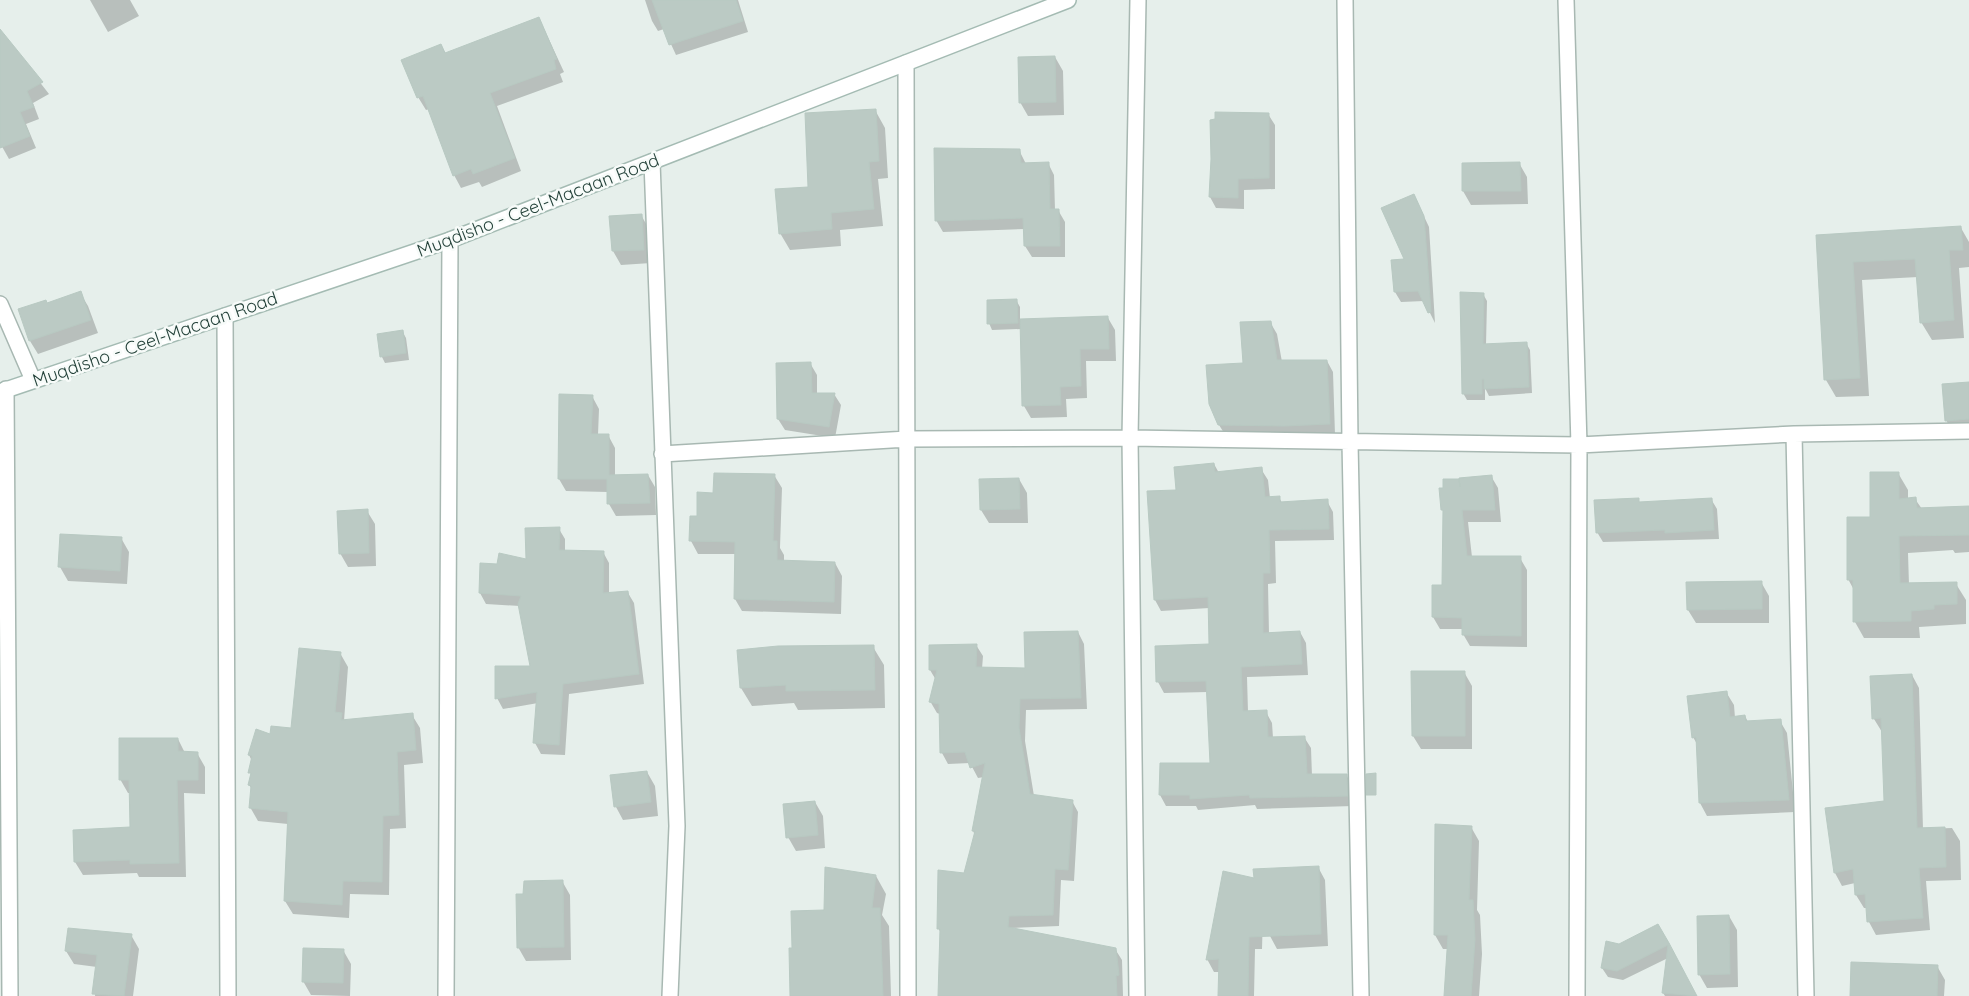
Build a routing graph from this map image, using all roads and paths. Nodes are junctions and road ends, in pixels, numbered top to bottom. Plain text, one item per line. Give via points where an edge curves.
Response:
1 (1068, 0) edge
2 (1138, 0) edge
3 (1345, 0) edge
4 (1566, 0) edge
5 (906, 63) junction
6 (652, 162) junction
7 (450, 240) junction
8 (0, 304) edge
9 (225, 316) junction
10 (33, 380) junction
11 (3, 391) edge
12 (1969, 431) edge
13 (1794, 434) junction
14 (907, 438) junction
15 (1130, 438) junction
16 (1350, 442) junction
17 (1579, 445) junction
18 (662, 454) junction
19 (10, 996) edge
20 (228, 996) edge
21 (446, 996) edge
22 (670, 996) edge
23 (908, 996) edge
24 (1137, 996) edge
25 (1361, 996) edge
26 (1577, 996) edge
27 (1806, 996) edge

1 - 5 street, Muqdisho - Ceel-Macaan Road
2 - 15 street
3 - 16 street
4 - 17 street
5 - 6 street, Muqdisho - Ceel-Macaan Road
5 - 14 street
6 - 7 street, Muqdisho - Ceel-Macaan Road
6 - 18 street
7 - 9 street, Muqdisho - Ceel-Macaan Road
7 - 21 street
8 - 10 street
9 - 10 street, Muqdisho - Ceel-Macaan Road
9 - 20 street
10 - 11 street, Muqdisho - Ceel-Macaan Road
11 - 19 street
12 - 13 street
13 - 17 street
13 - 27 street
14 - 15 street
14 - 18 street
14 - 23 street
15 - 16 street
15 - 24 street
16 - 17 street
16 - 25 street
17 - 26 street
18 - 22 street via 677,826

